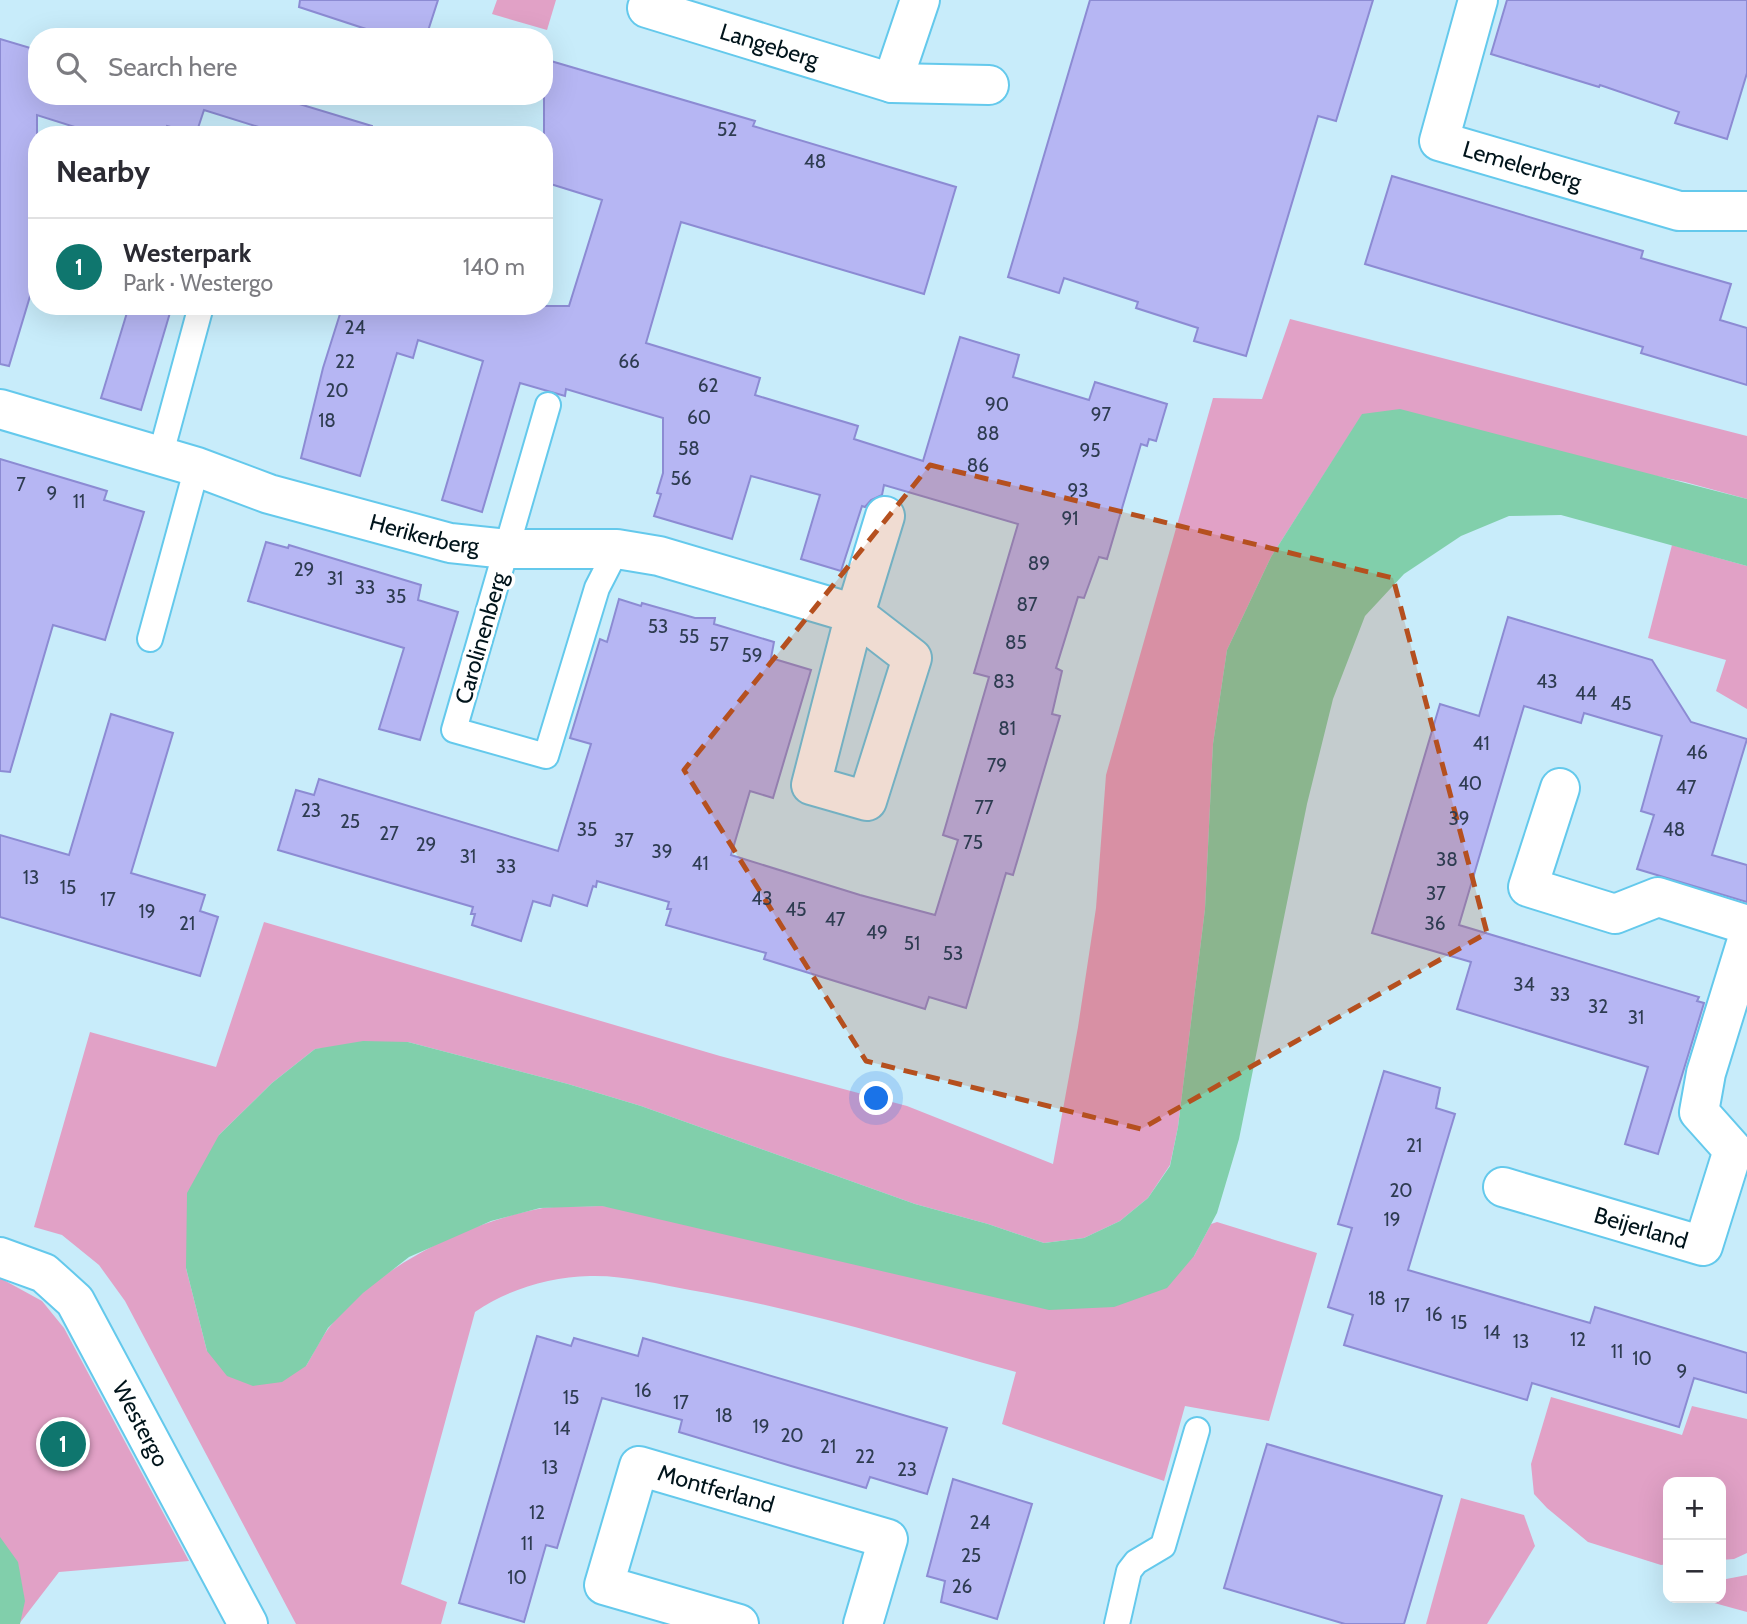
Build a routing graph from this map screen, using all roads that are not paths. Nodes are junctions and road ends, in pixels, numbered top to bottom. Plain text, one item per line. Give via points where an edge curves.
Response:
1 (919, 0) edge
2 (1478, 0) edge
3 (647, 8) dead end
4 (892, 83) junction
5 (989, 85) dead end
6 (1747, 211) edge
7 (199, 315) edge
8 (548, 405) dead end
9 (0, 409) edge
10 (160, 457) junction
11 (197, 467) junction
12 (885, 516) dead end
13 (507, 549) junction
14 (617, 549) junction
15 (150, 639) dead end
16 (1560, 789) dead end
17 (1747, 925) edge
18 (1747, 940) edge
19 (1503, 1187) dead end
20 (0, 1257) edge
21 (1197, 1430) dead end
22 (870, 1622) edge
23 (248, 1624) edge
24 (740, 1624) edge
25 (1117, 1624) edge

1 - 4 street
2 - 6 street, Lemelerberg via 1439,141 1679,211
3 - 4 street, Langeberg
4 - 5 street, Langeberg
7 - 10 lane
8 - 13 lane, Carolinenberg
9 - 10 street, Herikerberg
10 - 11 street, Herikerberg
11 - 13 street, Herikerberg via 268,494 450,543
11 - 15 lane
12 - 14 street, Herikerberg via 855,614 659,556
13 - 14 street, Herikerberg
13 - 14 lane, Carolinenberg via 454,730 546,757 597,588
16 - 17 street via 1528,887 1615,914 1658,897
18 - 19 street, Beijerland via 1706,1073 1699,1112 1733,1150 1703,1246
20 - 23 street, Westergo via 44,1273 75,1301
21 - 25 lane via 1163,1546 1129,1571
22 - 24 street, Montferland via 888,1539 639,1466 604,1585

